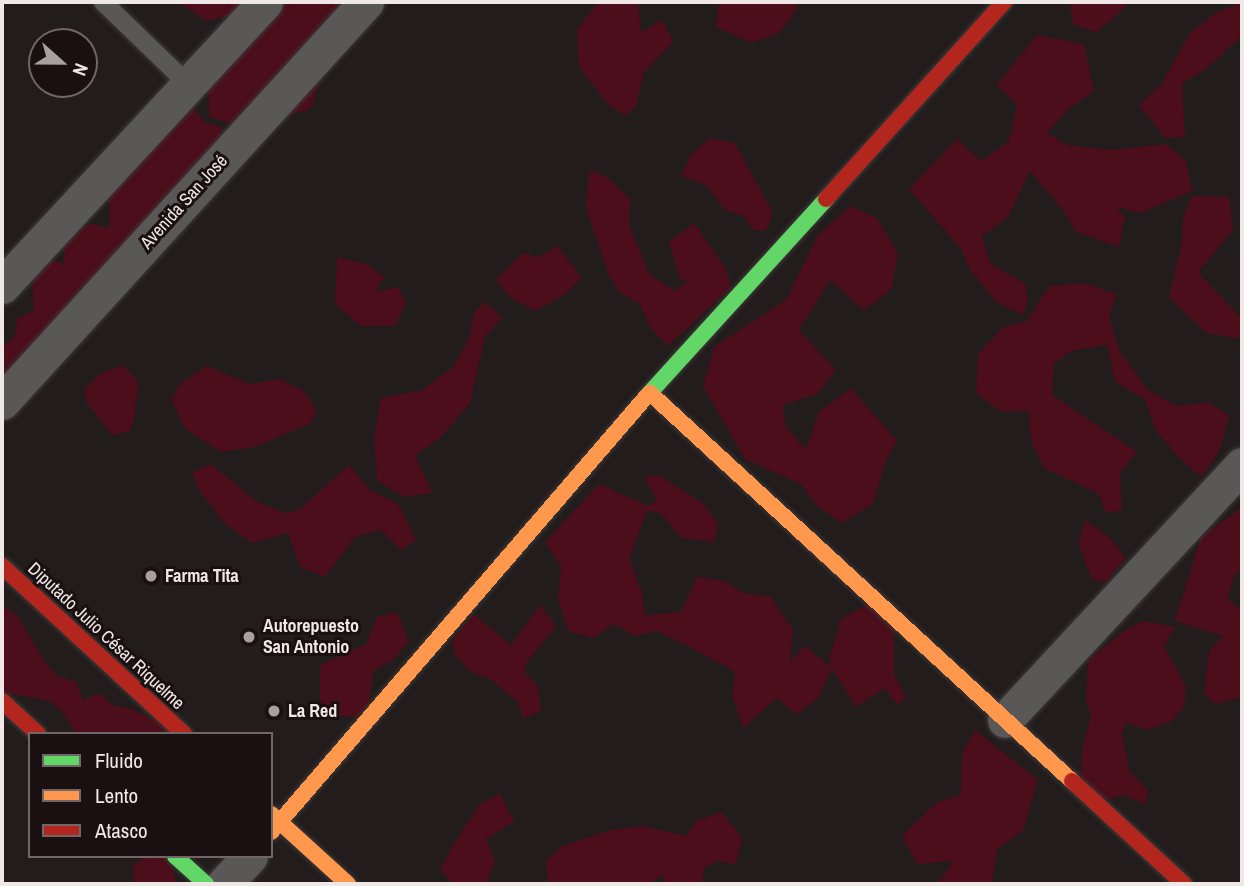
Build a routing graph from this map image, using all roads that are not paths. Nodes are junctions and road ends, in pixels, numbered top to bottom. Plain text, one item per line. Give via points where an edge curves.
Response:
1 (103, 2) edge
2 (265, 2) edge
3 (366, 2) edge
4 (1004, 2) edge
5 (188, 84) junction
6 (2, 286) edge
7 (650, 393) junction
8 (2, 402) edge
9 (1242, 465) edge
10 (2, 566) edge
11 (2, 701) edge
12 (1005, 720) junction
13 (36, 732) edge
14 (182, 732) edge
15 (274, 823) edge
16 (177, 858) edge
17 (248, 858) edge
18 (206, 884) edge
19 (224, 884) edge
20 (348, 884) edge
21 (1184, 884) edge

1 - 5 lane
2 - 5 street
3 - 8 street, Avenida San José
4 - 7 street
5 - 6 street
7 - 12 street
7 - 15 street
9 - 12 street
10 - 14 street, Diputado Julio César Riquelme
11 - 13 street
12 - 21 street
15 - 20 street
16 - 18 street
17 - 19 street

